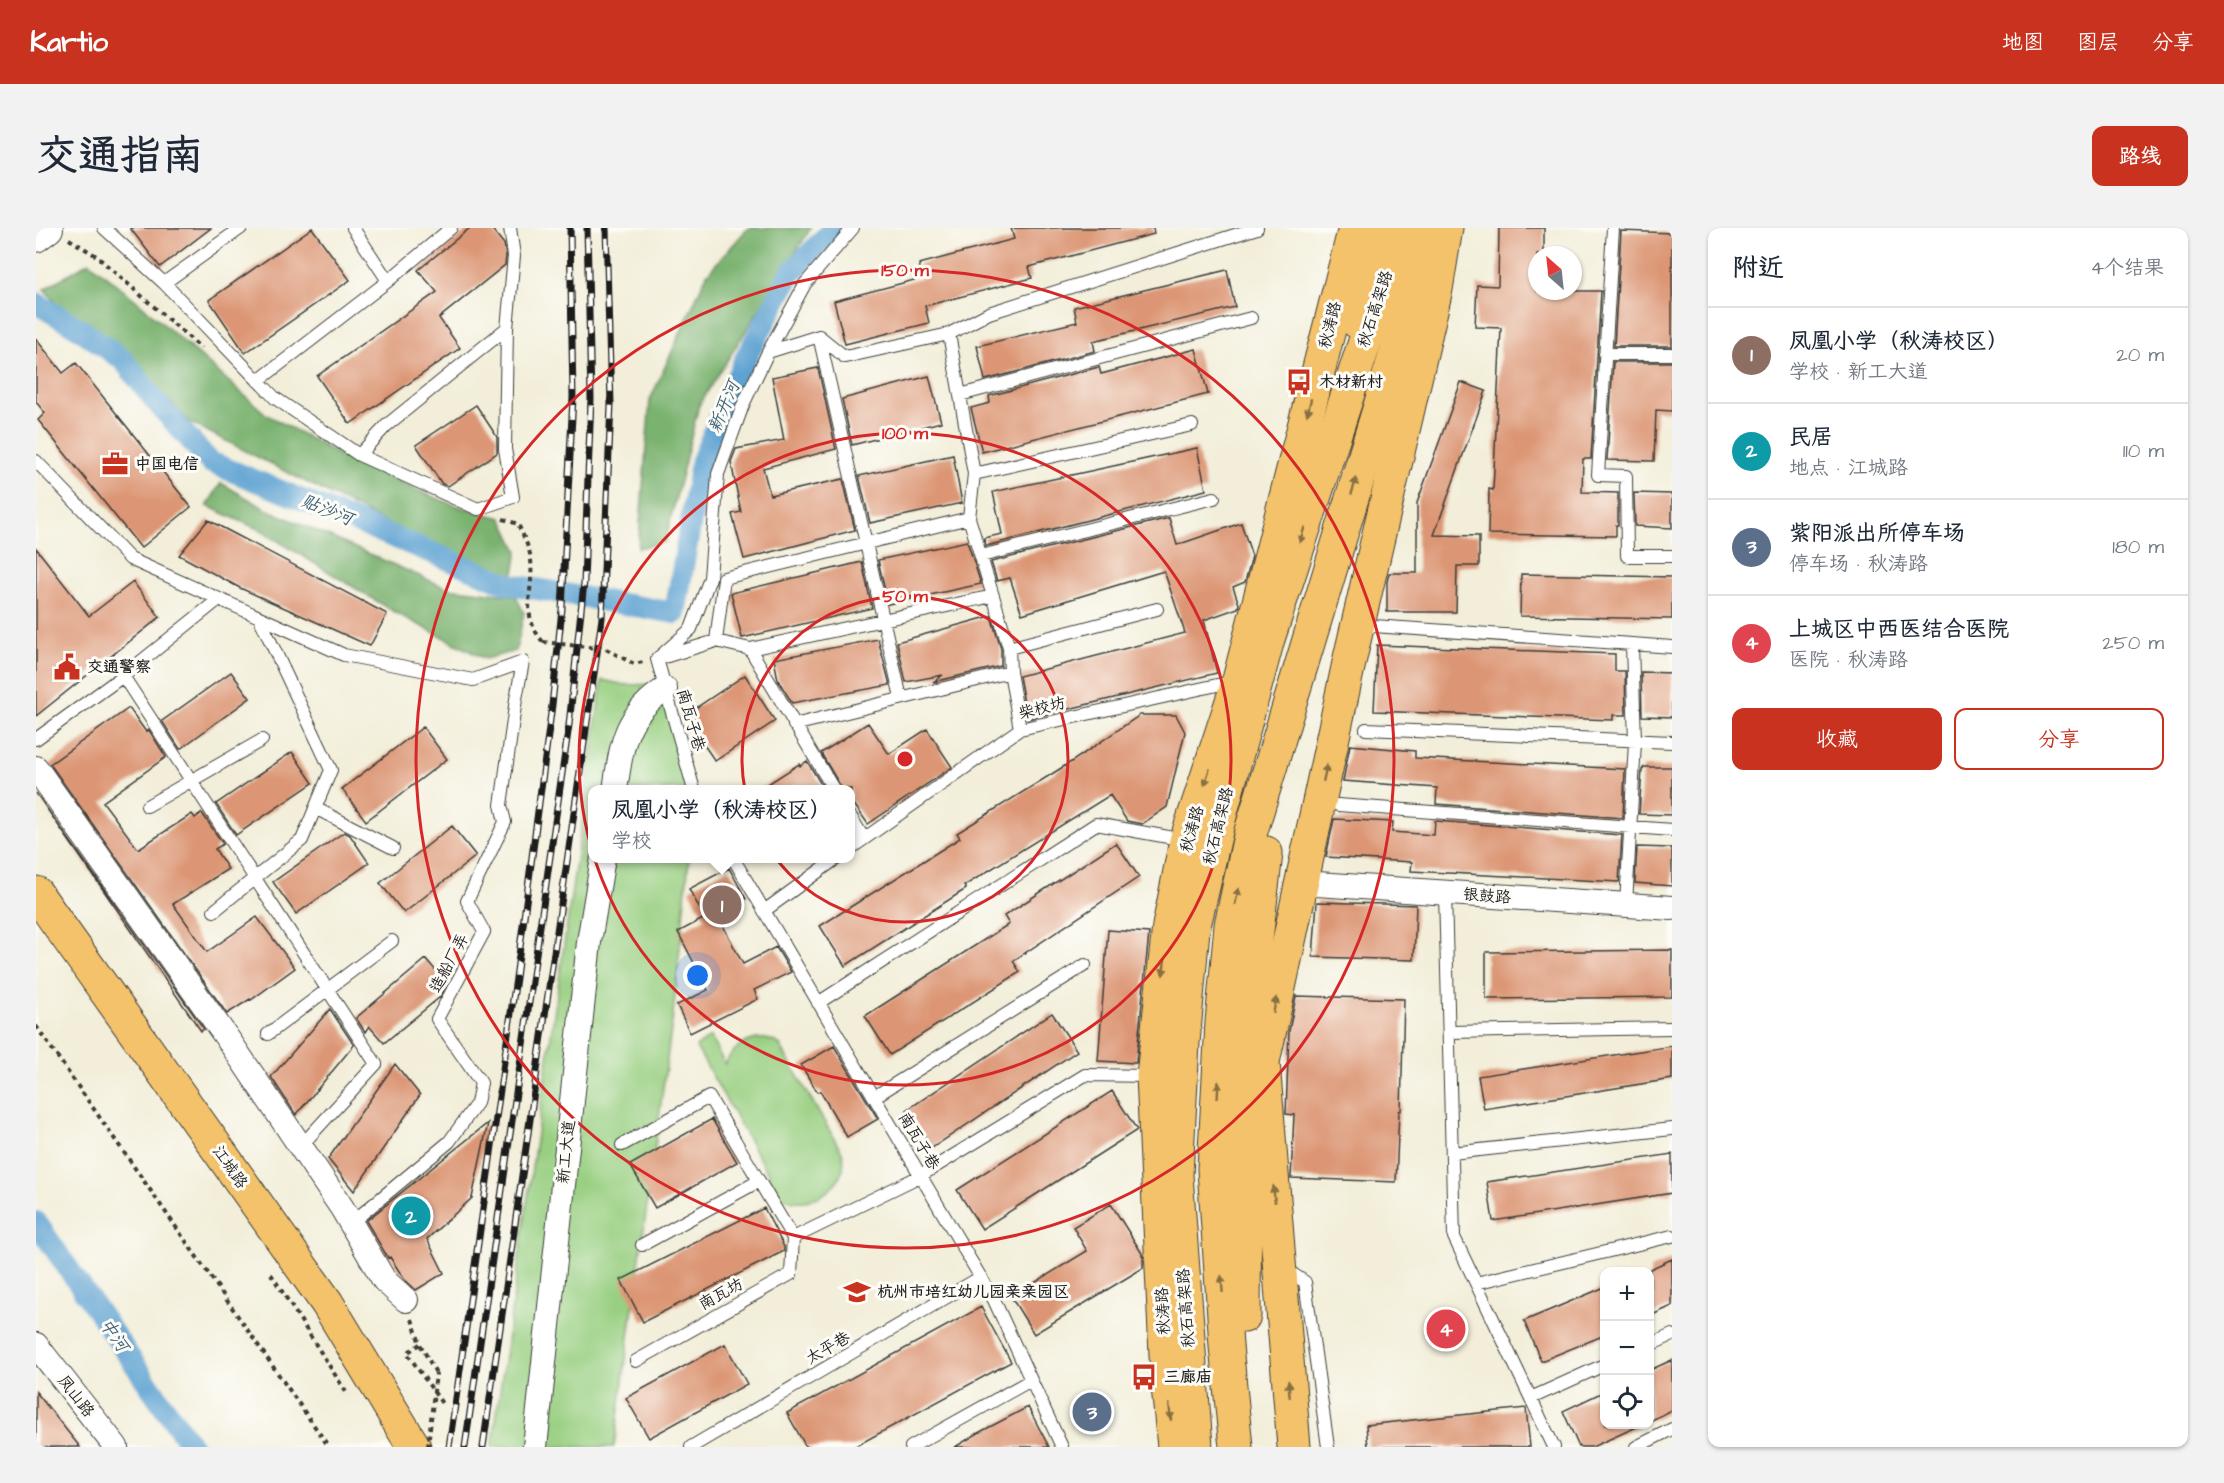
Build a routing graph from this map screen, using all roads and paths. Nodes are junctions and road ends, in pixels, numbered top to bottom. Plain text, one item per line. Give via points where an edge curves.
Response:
1 (48, 228) edge
2 (104, 228) edge
3 (241, 228) edge
4 (353, 228) edge
5 (451, 228) edge
6 (510, 228) edge
7 (853, 228) edge
8 (1257, 228) edge
9 (1354, 228) edge
10 (1370, 228) edge
11 (1401, 228) edge
12 (1434, 228) edge
13 (1445, 228) edge
14 (1613, 228) edge
15 (1225, 233) edge
16 (36, 237) edge
17 (388, 282) junction
18 (164, 283) junction
19 (1251, 318) dead end
20 (507, 328) junction
21 (949, 334) junction
22 (819, 336) junction
23 (768, 352) junction
24 (1605, 354) junction
25 (1672, 354) edge
26 (258, 381) junction
27 (960, 395) junction
28 (1346, 400) junction
29 (1192, 425) dead end
30 (359, 456) junction
31 (36, 461) edge
32 (974, 474) junction
33 (1214, 498) dead end
34 (478, 509) junction
35 (969, 518) junction
36 (866, 543) junction
37 (981, 556) junction
38 (1672, 556) edge
39 (993, 596) junction
40 (219, 599) junction
41 (1156, 609) dead end
42 (259, 617) junction
43 (884, 621) junction
44 (1358, 625) junction
45 (716, 641) junction
46 (1632, 644) junction
47 (1672, 647) edge
48 (1009, 648) junction
49 (750, 650) junction
50 (657, 659) junction
51 (1010, 672) junction
52 (123, 676) junction
53 (1239, 680) junction
54 (665, 689) junction
55 (901, 698) junction
56 (794, 725) junction
57 (1020, 729) junction
58 (1366, 729) dead end
59 (36, 740) edge
60 (262, 740) dead end
61 (1635, 742) junction
62 (1672, 742) edge
63 (36, 768) edge
64 (191, 780) junction
65 (616, 785) edge
66 (693, 785) edge
67 (832, 785) edge
68 (1338, 805) dead end
69 (147, 806) dead end
70 (315, 808) junction
71 (855, 824) edge
72 (1630, 828) junction
73 (1672, 830) edge
74 (864, 839) junction
75 (1186, 840) junction
76 (855, 845) edge
77 (393, 848) dead end
78 (602, 863) edge
79 (736, 863) edge
80 (830, 863) edge
81 (255, 878) junction
82 (1302, 883) junction
83 (36, 893) edge
84 (1445, 893) junction
85 (1626, 905) junction
86 (1672, 908) edge
87 (214, 911) dead end
88 (764, 911) junction
89 (392, 941) dead end
90 (1085, 965) dead end
91 (328, 989) junction
92 (818, 1003) junction
93 (36, 1026) edge
94 (1672, 1028) edge
95 (1449, 1032) junction
96 (268, 1034) dead end
97 (1153, 1076) junction
98 (874, 1097) junction
99 (1672, 1129) edge
100 (622, 1145) dead end
101 (300, 1147) junction
102 (1452, 1153) junction
103 (921, 1176) junction
104 (759, 1181) junction
105 (351, 1223) junction
106 (1672, 1236) edge
107 (793, 1238) junction
108 (642, 1245) dead end
109 (1280, 1266) junction
110 (267, 1269) dead end
111 (981, 1277) junction
112 (1476, 1283) junction
113 (406, 1300) joint
114 (1672, 1335) edge
115 (1654, 1343) edge
116 (420, 1344) junction
117 (36, 1345) edge
118 (636, 1361) dead end
119 (1600, 1367) edge
120 (1031, 1380) junction
121 (350, 1397) dead end
122 (1531, 1398) junction
123 (443, 1405) dead end
124 (1672, 1429) edge
125 (116, 1447) edge
126 (329, 1447) edge
127 (414, 1447) edge
128 (428, 1447) edge
129 (535, 1447) edge
130 (691, 1447) edge
131 (911, 1447) edge
132 (1062, 1447) edge
133 (1174, 1447) edge
134 (1196, 1447) edge
135 (1236, 1447) edge
136 (1243, 1447) edge
137 (1294, 1447) edge
138 (1328, 1447) edge
139 (1554, 1447) edge
140 (1636, 1447) edge

1 - 16 street
2 - 18 lane
3 - 18 lane
4 - 17 lane
5 - 17 lane
6 - 20 lane via 514,256
7 - 23 lane via 806,284
8 - 15 lane
9 -> 53 main road, 秋涛路
10 - 28 main road
11 - 28 main road, 秋石高架路
135 -> 12 main road, 秋石高架路 via 1214,1168 1231,925 1251,831
13 - 44 main road via 1436,289
13 - 136 main road via 1377,486 1288,762 1266,855 1242,1060
14 - 24 lane
15 - 21 lane via 989,313
17 - 26 lane
18 - 26 lane
19 - 27 lane
20 - 30 lane via 387,425
20 - 34 lane via 505,448 513,497
21 - 22 lane via 845,357
21 - 27 lane
22 - 23 lane
22 - 36 lane
23 - 50 lane via 743,405 718,474 710,578 692,629
24 - 25 lane
24 - 38 lane via 1598,475 1626,476 1627,556
26 - 30 lane via 275,398
27 - 32 lane
28 -> 134 main road, 秋石高架路 via 1268,639 1216,827 1193,930 1176,1175
29 - 32 lane
30 - 34 lane
31 - 40 lane via 130,559
32 - 35 lane
33 - 37 lane
34 - 50 path, bridge via 518,524 531,560 528,606 532,626 543,642 606,649 634,664
35 - 36 lane
35 - 37 lane
36 - 43 lane
36 - 45 lane via 724,578
37 - 39 lane
39 - 43 lane
39 - 48 lane
40 - 42 lane
40 - 52 lane
41 - 48 lane
42 - 70 lane via 331,771
42 - 105 lane, 造船厂弄 via 344,656 473,680 524,662 501,805 505,822 467,901 484,932 437,1019 481,1083 477,1103 449,1142
43 - 49 lane
43 - 55 lane
44 - 46 lane
82 -> 44 main road
45 - 49 lane
45 - 50 lane
46 - 47 lane
46 - 61 lane
48 - 51 lane
49 - 56 lane
50 - 54 lane, 南瓦子巷
51 - 55 lane
51 - 57 lane
52 - 59 lane
52 - 64 lane
53 - 57 lane, 柴校坊
53 -> 75 main road, 秋涛路
54 - 65 street via 647,701 631,722
54 - 66 lane, 南瓦子巷
55 - 56 lane
56 - 67 lane
57 - 74 lane, 柴校坊
58 - 61 lane
60 - 64 lane
61 - 62 lane
61 - 72 lane
63 - 101 street
64 - 69 lane
64 - 81 lane
68 - 72 lane
70 - 77 lane
70 - 81 lane via 302,840
71 - 74 lane
72 - 73 lane
72 - 85 lane
74 - 76 lane, 柴校坊
75 - 92 lane via 1096,824
75 -> 97 main road, 秋涛路 via 1169,926
78 - 129 street, 新工大道 via 588,942
79 - 88 lane, 南瓦子巷
80 - 88 lane
81 - 87 lane
81 - 91 lane
82 - 84 street, 银鼓路
109 -> 82 main road via 1263,1062
83 - 127 main road, 江城路 via 327,1304
84 - 85 street, 银鼓路
84 - 95 lane
85 - 86 street, 银鼓路
88 - 92 lane, 南瓦子巷
89 - 91 lane
90 - 98 lane
91 - 96 lane
91 - 101 lane via 376,1064
92 - 98 lane, 南瓦子巷
93 - 126 path
94 - 95 lane
95 - 102 lane
97 - 103 lane via 1085,1075
97 -> 133 main road, 秋涛路
98 - 103 lane, 南瓦子巷
99 - 102 lane
100 - 104 lane via 709,1097
101 - 105 street
102 - 112 lane via 1455,1237
103 - 107 lane
103 - 111 lane, 南瓦子巷
104 - 107 lane
104 - 108 lane
105 - 113 street via 384,1280
106 - 112 lane
107 - 118 lane, 南瓦坊 via 791,1274
137 -> 109 main road
109 - 138 lane via 1305,1282
110 - 121 path
111 - 120 lane, 南瓦子巷
111 - 130 lane, 太平巷
112 - 122 lane
113 - 116 path
114 - 115 lane
116 - 123 path via 407,1353
116 - 128 path, bridge via 436,1373
117 - 125 street, 凤山路
119 - 122 lane
120 - 131 lane
120 - 132 lane, 南瓦子巷
122 - 139 lane
124 - 140 lane

